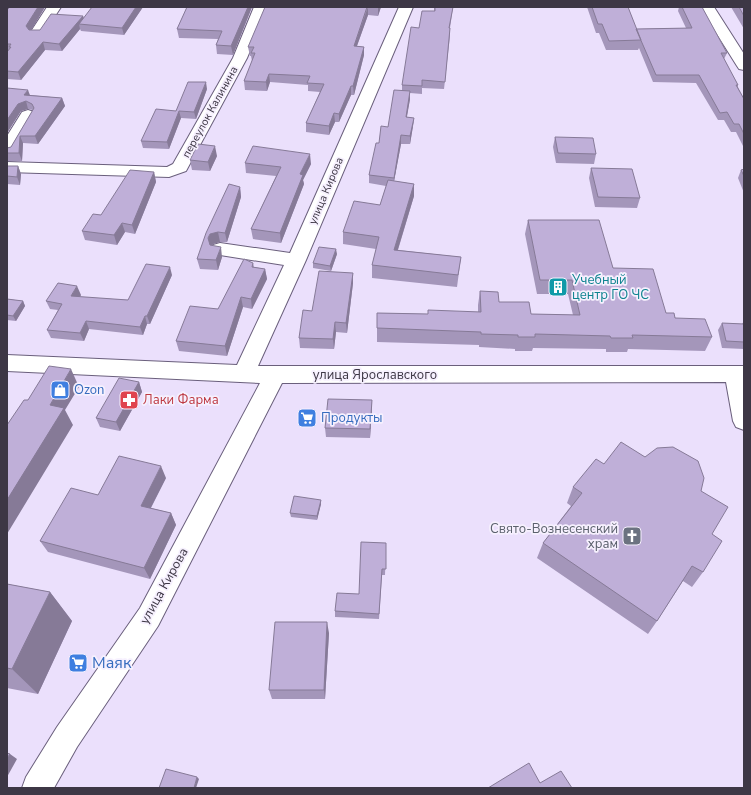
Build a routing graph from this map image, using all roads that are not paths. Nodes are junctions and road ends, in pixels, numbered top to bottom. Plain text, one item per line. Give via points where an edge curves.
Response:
1 (54, 7) edge
2 (261, 7) edge
3 (406, 7) edge
4 (707, 7) edge
5 (38, 33) edge
6 (744, 66) edge
7 (28, 115) edge
8 (7, 150) edge
9 (7, 167) edge
10 (220, 249) edge
11 (296, 260) junction
12 (7, 363) edge
13 (244, 374) junction
14 (739, 374) edge
15 (275, 375) junction
16 (744, 421) edge
17 (37, 788) edge

1 - 5 street
2 - 9 street, переулок Калинина via 240,58 180,168 169,172
3 - 11 street, улица Кирова
4 - 6 street
7 - 8 street
10 - 11 street
11 - 13 street, улица Кирова
12 - 13 street, улица Ярославского
13 - 15 street, улица Ярославского
14 - 15 street, улица Ярославского
14 - 16 street
15 - 17 street, улица Кирова via 149,617 67,737

